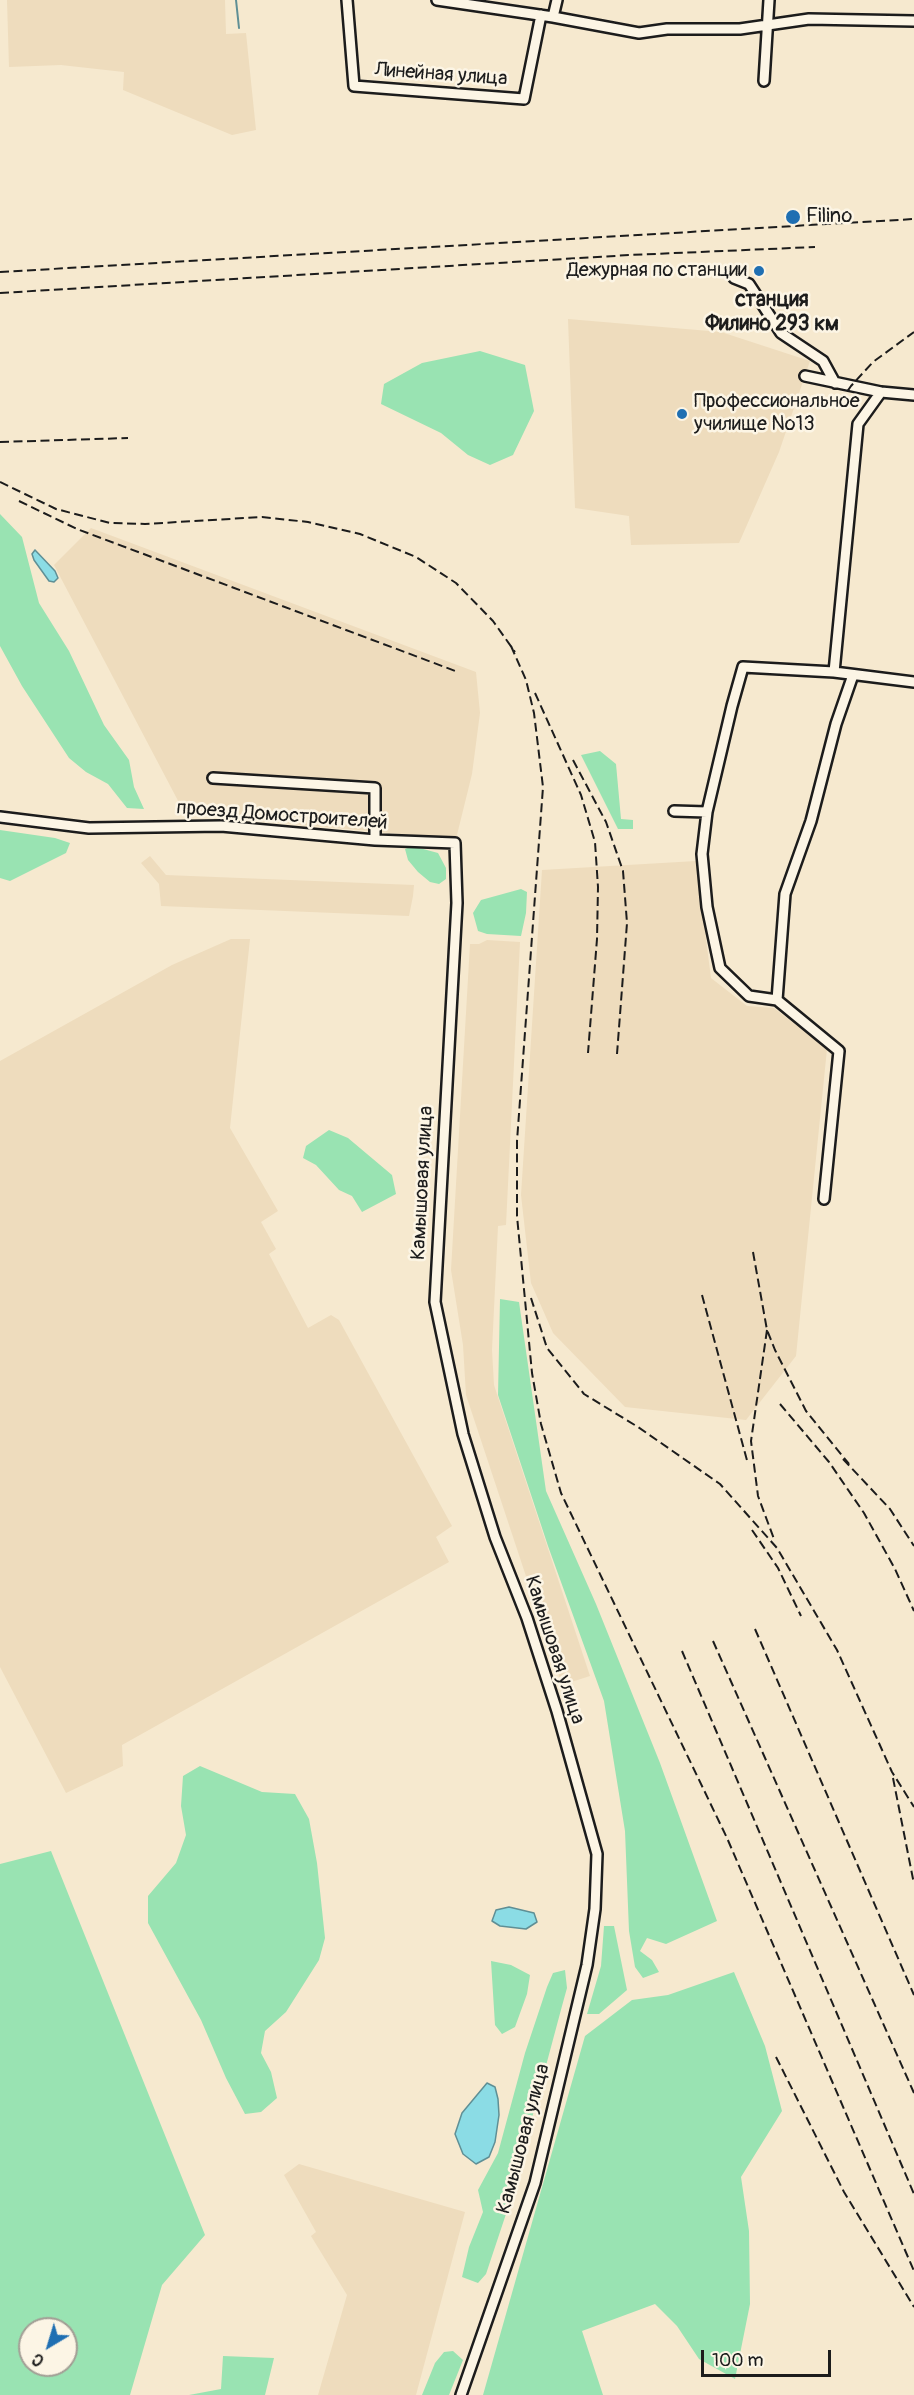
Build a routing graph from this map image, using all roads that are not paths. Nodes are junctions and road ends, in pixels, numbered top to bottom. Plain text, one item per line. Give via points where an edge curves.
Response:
1 (346, 0) edge
2 (437, 0) edge
3 (556, 0) edge
4 (770, 0) edge
5 (541, 15) junction
6 (553, 17) junction
7 (914, 21) edge
8 (766, 24) junction
9 (764, 81) dead end
10 (734, 278) dead end
11 (805, 376) dead end
12 (836, 383) junction
13 (881, 392) junction
14 (914, 395) edge
15 (834, 672) junction
16 (853, 675) junction
17 (914, 681) edge
18 (213, 778) dead end
19 (674, 811) dead end
20 (707, 812) junction
21 (0, 817) edge
22 (375, 840) junction
23 (455, 843) joint
24 (777, 1000) junction
25 (824, 1199) dead end
26 (461, 2395) edge

1 - 5 street, Линейная улица via 354,86 524,99
2 - 5 street
3 - 6 street
4 - 8 street
5 - 6 street
6 - 8 street via 639,33
7 - 8 street via 825,18
8 - 9 street
10 - 12 street via 749,284 781,333 824,361
11 - 12 street
12 - 13 street
13 - 14 street
13 - 15 street via 858,424
15 - 16 street
15 - 20 street via 743,667
16 - 17 street
16 - 24 street via 811,821 785,894
18 - 22 street via 375,788
19 - 20 street
20 - 24 street via 702,854 707,907 720,968 749,996
21 - 22 street, проезд Домостроителей via 89,828 221,826
22 - 23 street, проезд Домостроителей
23 - 26 street, Камышовая улица via 457,903 435,1302 463,1434 557,1711 597,1854 587,1965 535,2183
24 - 25 street via 839,1051

